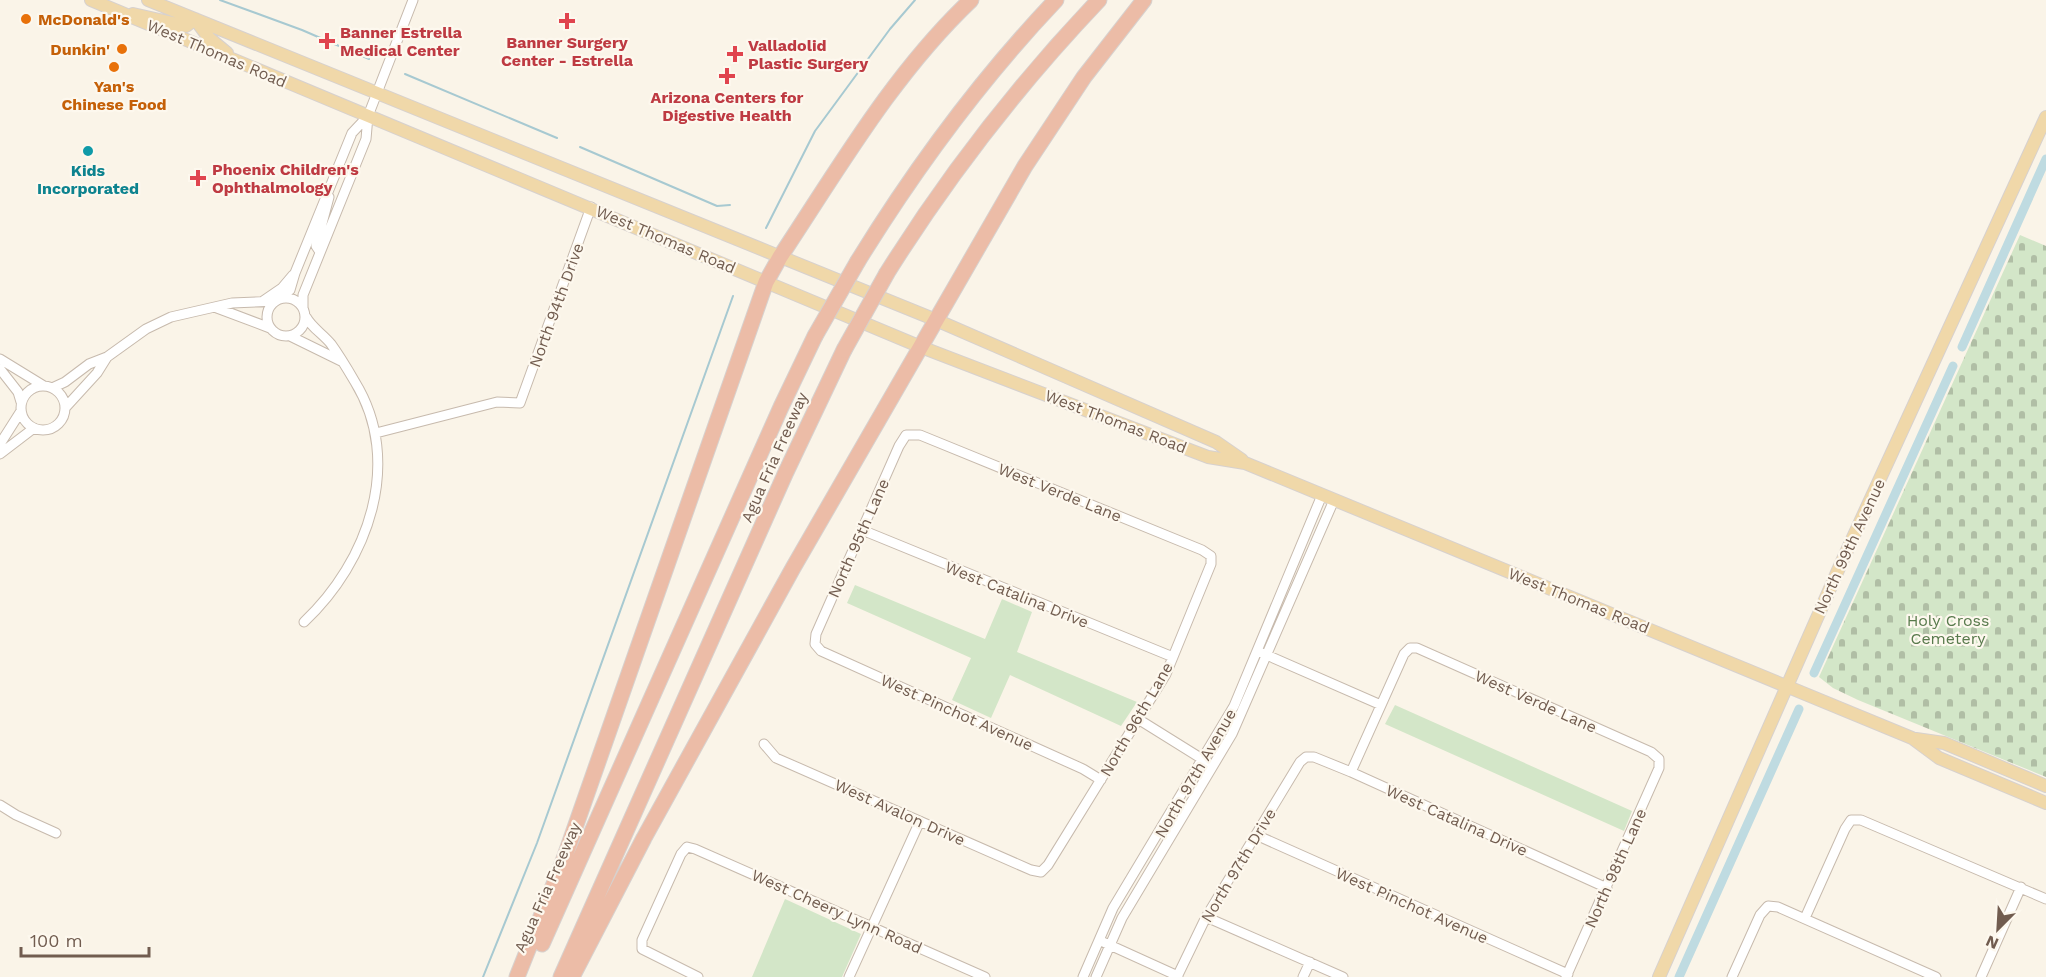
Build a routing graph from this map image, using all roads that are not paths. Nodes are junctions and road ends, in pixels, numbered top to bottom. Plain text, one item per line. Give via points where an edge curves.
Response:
1 (91, 0) edge
2 (148, 0) edge
3 (413, 0) edge
4 (971, 0) edge
5 (1056, 0) edge
6 (1099, 0) edge
7 (1144, 0) edge
8 (120, 12) junction
9 (195, 19) junction
10 (237, 62) junction
11 (377, 94) junction
12 (368, 116) junction
13 (2046, 117) edge
14 (562, 171) junction
15 (330, 186) junction
16 (543, 188) junction
17 (591, 207) junction
18 (320, 252) junction
19 (780, 257) junction
20 (295, 273) junction
21 (766, 282) junction
22 (279, 299) junction
23 (263, 301) junction
24 (217, 308) junction
25 (304, 312) junction
26 (936, 320) junction
27 (270, 328) junction
28 (290, 336) junction
29 (921, 347) junction
30 (106, 357) junction
31 (0, 359) edge
32 (341, 361) junction
33 (0, 369) edge
34 (48, 387) junction
35 (21, 407) junction
36 (65, 408) junction
37 (34, 428) junction
38 (376, 433) junction
39 (906, 435) joint
40 (0, 444) edge
41 (0, 454) edge
42 (1245, 463) junction
43 (1322, 495) junction
44 (1334, 500) junction
45 (862, 530) junction
46 (1211, 556) joint
47 (304, 621) dead end
48 (815, 644) joint
49 (1261, 653) junction
50 (1173, 657) junction
51 (1786, 686) junction
52 (1381, 705) junction
53 (1138, 719) junction
54 (1912, 738) junction
55 (764, 744) dead end
56 (1306, 757) joint
57 (1659, 759) joint
58 (1204, 760) junction
59 (1213, 766) junction
60 (1351, 772) junction
61 (1101, 780) junction
62 (2046, 786) edge
63 (2046, 803) edge
64 (0, 805) edge
65 (920, 821) junction
66 (56, 833) dead end
67 (1256, 836) junction
68 (1041, 872) joint
69 (2021, 887) junction
70 (1607, 888) junction
71 (2046, 899) edge
72 (1206, 917) junction
73 (1804, 918) junction
74 (872, 927) junction
75 (1098, 940) junction
76 (1108, 944) junction
77 (1310, 962) junction
78 (1178, 976) edge
79 (1567, 976) edge
80 (517, 977) edge
81 (527, 977) edge
82 (561, 977) edge
83 (572, 977) edge
84 (698, 977) edge
85 (849, 977) edge
86 (985, 977) edge
87 (1083, 977) edge
88 (1096, 977) edge
89 (1303, 977) edge
90 (1343, 977) edge
91 (1659, 977) edge
92 (1732, 977) edge
93 (1936, 977) edge
94 (1981, 977) edge

1 - 8 main road, West Thomas Road
2 - 9 main road, West Thomas Road
3 - 11 street
4 - 19 highway via 928,44 876,113
5 - 81 highway, Agua Fria Freeway, bridge via 1005,56 900,194 815,336
6 - 82 highway, Agua Fria Freeway, bridge via 1004,107 946,184 887,273 844,350
7 - 26 highway via 1046,132
8 - 9 main road via 179,25 189,25
8 - 10 main road, West Thomas Road
9 - 10 main road via 208,38
9 - 11 main road, West Thomas Road
10 - 12 main road, West Thomas Road
11 - 12 street
11 - 14 main road, West Thomas Road
12 - 15 street via 352,133
12 - 16 main road, West Thomas Road
12 - 18 street via 366,139
13 - 51 main road, North 99th Avenue
14 - 16 main road
14 - 19 main road, West Thomas Road
15 - 18 street via 316,246
15 - 20 street
16 - 17 main road, West Thomas Road
17 - 21 main road, West Thomas Road
17 - 38 street, North 94th Drive via 520,403 497,402
18 - 25 street via 303,295
19 - 21 highway
19 - 26 main road, West Thomas Road
20 - 22 street via 290,290
20 - 23 street
21 - 29 main road, West Thomas Road
21 - 80 highway via 564,859
22 - 23 street
22 - 25 street via 294,299
22 - 27 street via 268,310
23 - 24 street
24 - 27 street
24 - 30 street via 186,312 156,324
25 - 28 street via 301,330
25 - 32 street
26 - 29 highway
26 - 42 main road, West Thomas Road via 1216,442
27 - 28 street via 278,335
28 - 32 street
29 - 42 main road, West Thomas Road via 1208,457
29 - 83 highway via 770,609
30 - 34 street via 65,382
30 - 36 street via 97,373
31 - 34 street
32 - 38 street via 362,394
33 - 35 street via 18,392
34 - 35 street via 30,390
34 - 36 street via 62,396
35 - 37 street via 23,418
35 - 40 street
36 - 37 street via 58,424 46,430
37 - 41 street
38 - 47 street via 378,485 364,531 340,582
39 - 45 street, North 95th Lane
39 - 46 street, West Verde Lane via 920,435
42 - 43 main road, West Thomas Road
43 - 44 main road, West Thomas Road
43 - 49 street, North 97th Avenue
44 - 49 street, North 97th Avenue
44 - 51 main road, West Thomas Road
45 - 48 street, North 95th Lane
45 - 50 street, West Catalina Drive
46 - 50 street, North 96th Lane
48 - 61 street, West Pinchot Avenue via 821,651
49 - 52 street
49 - 58 street, North 97th Avenue
49 - 59 street, North 97th Avenue via 1232,734
50 - 53 street, North 96th Lane
51 - 54 main road, West Thomas Road
51 - 91 main road, North 99th Avenue
52 - 57 street, West Verde Lane via 1404,654 1410,648 1418,648
52 - 60 street
53 - 58 street
53 - 61 street, North 96th Lane
54 - 62 main road, West Thomas Road via 1944,743
54 - 63 main road, West Thomas Road via 1939,758
55 - 65 street, West Avalon Drive via 776,758
56 - 60 street, West Catalina Drive
56 - 67 street, North 97th Drive
57 - 70 street, North 98th Lane via 1659,768
58 - 59 street
58 - 75 street, North 97th Avenue via 1113,908
59 - 76 street, North 97th Avenue
60 - 70 street, West Catalina Drive
61 - 68 street, North 96th Lane
64 - 66 street
65 - 68 street, West Avalon Drive
65 - 74 street
67 - 72 street, North 97th Drive
67 - 79 street, West Pinchot Avenue
69 - 71 street
69 - 73 street via 1861,820 1851,820
69 - 94 street
70 - 79 street, North 98th Lane
72 - 77 street
72 - 78 street, North 97th Drive
73 - 92 street via 1768,906 1760,915
73 - 93 street
74 - 84 street, West Cheery Lynn Road via 687,848 642,940 642,949
74 - 85 street
74 - 86 street, West Cheery Lynn Road
75 - 76 street
75 - 87 street, North 97th Avenue
76 - 78 street
76 - 88 street, North 97th Avenue
77 - 89 street
77 - 90 street

